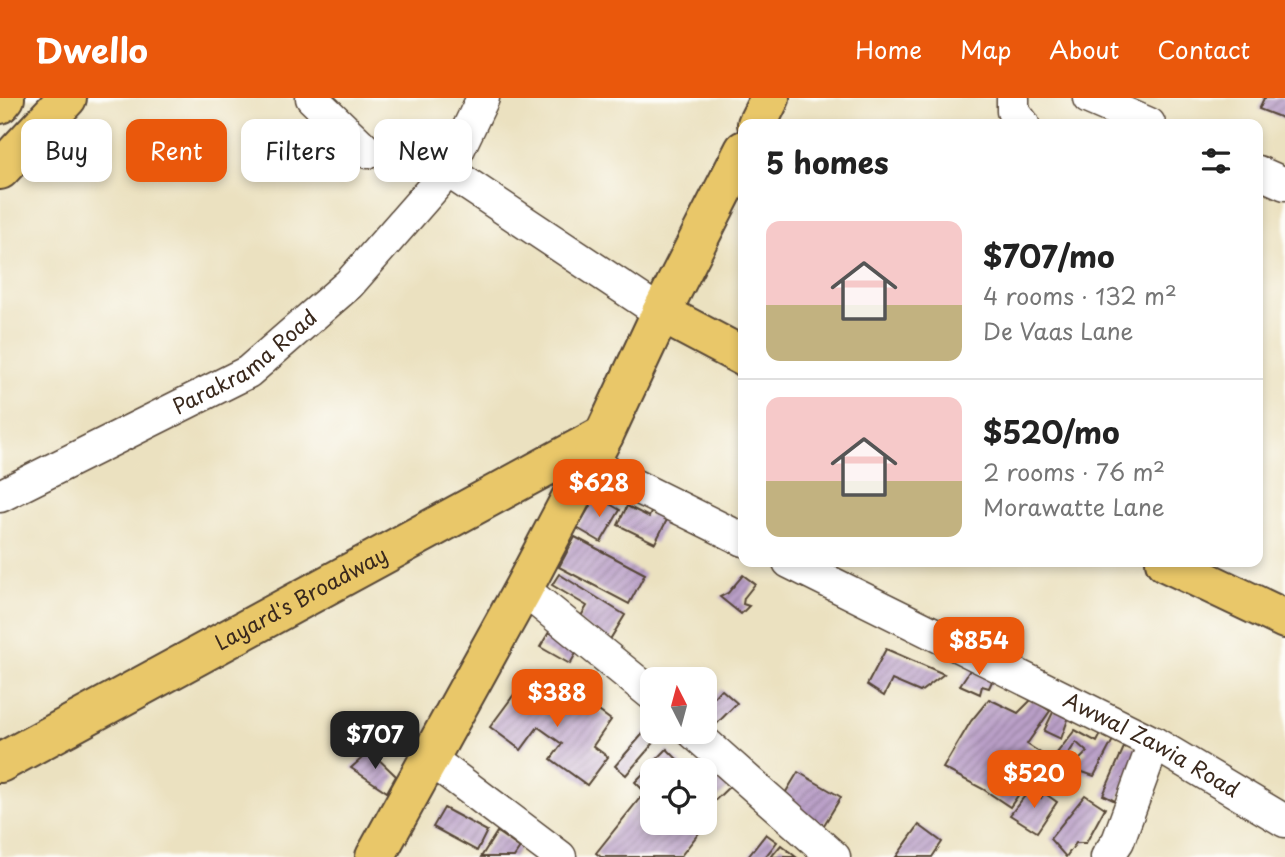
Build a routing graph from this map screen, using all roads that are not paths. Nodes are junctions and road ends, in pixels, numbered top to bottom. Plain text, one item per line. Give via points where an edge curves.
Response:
1 (5, 98) edge
2 (67, 98) edge
3 (312, 98) edge
4 (483, 98) edge
5 (770, 98) edge
6 (1013, 98) edge
7 (1089, 98) edge
8 (0, 104) edge
9 (760, 119) edge
10 (1019, 119) edge
11 (1137, 119) edge
12 (472, 122) edge
13 (368, 152) dead end
14 (738, 162) edge
15 (0, 170) edge
16 (1263, 174) edge
17 (439, 182) edge
18 (465, 182) edge
19 (1285, 184) edge
20 (661, 313) junction
21 (738, 354) edge
22 (596, 449) junction
23 (0, 496) edge
24 (738, 536) edge
25 (799, 567) edge
26 (1176, 567) edge
27 (523, 589) junction
28 (1285, 619) edge
29 (640, 684) edge
30 (1153, 743) junction
31 (707, 744) edge
32 (429, 758) junction
33 (0, 763) edge
34 (1285, 821) edge
35 (375, 857) edge
36 (560, 857) edge
37 (834, 857) edge
38 (1107, 857) edge

1 - 8 main road
2 - 15 main road
3 - 13 street
4 - 12 street, Parakrama Road
5 - 9 main road
6 - 10 street via 1013,111
7 - 11 street
14 - 20 main road
16 - 19 street
17 - 23 street, Parakrama Road via 349,284 248,372
18 - 20 street
20 - 21 main road
20 - 22 main road
22 - 24 street
22 - 27 main road
22 - 33 main road, Layard's Broadway
25 - 30 street, Awwal Zawia Road
26 - 28 main road
27 - 29 street
27 - 32 main road
30 - 34 street, Awwal Zawia Road
30 - 38 street via 1118,841
31 - 37 street
32 - 35 main road
32 - 36 street

